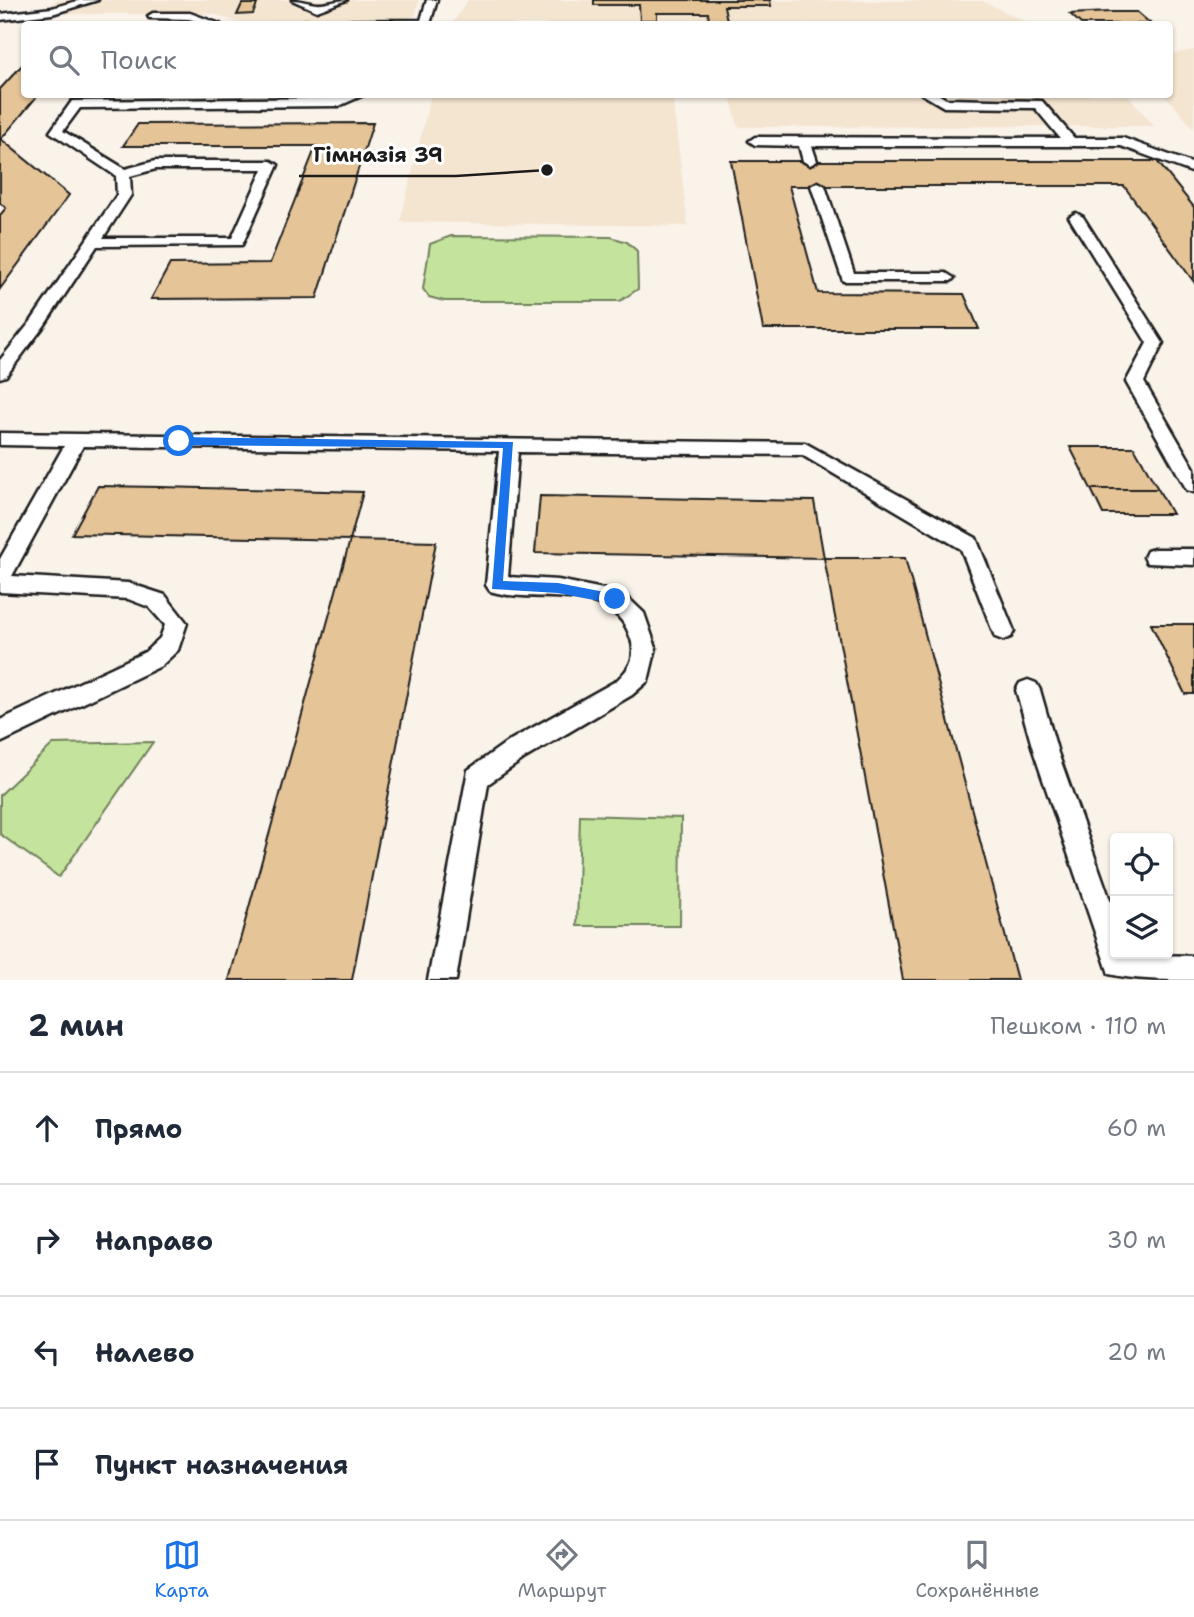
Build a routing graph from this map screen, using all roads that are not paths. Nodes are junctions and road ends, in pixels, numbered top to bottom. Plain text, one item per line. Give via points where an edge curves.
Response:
1 (93, 0) edge
2 (297, 0) edge
3 (342, 0) edge
4 (432, 0) edge
5 (153, 16) dead end
6 (0, 17) edge
7 (206, 21) edge
8 (426, 21) edge
9 (350, 98) edge
10 (935, 98) edge
11 (80, 99) edge
12 (755, 141) dead end
13 (804, 142) junction
14 (1070, 142) junction
15 (810, 161) dead end
16 (1194, 169) edge
17 (123, 174) junction
18 (818, 186) dead end
19 (1076, 217) dead end
20 (94, 242) junction
21 (946, 278) dead end
22 (0, 372) edge
23 (0, 439) edge
24 (77, 440) junction
25 (509, 445) junction
26 (1194, 485) edge
27 (1154, 557) dead end
28 (1194, 558) edge
29 (0, 578) edge
30 (0, 584) edge
31 (1003, 631) dead end
32 (1028, 690) dead end
33 (0, 732) edge
34 (1110, 936) edge
35 (1118, 959) edge
36 (1194, 970) edge
37 (442, 980) edge

1 - 6 lane
2 - 3 lane via 317,8
4 - 8 lane
5 - 7 lane
9 - 11 lane via 339,102
10 - 14 lane via 944,103 1038,104
11 - 17 lane via 56,132
12 - 13 lane
13 - 14 lane
13 - 15 lane
14 - 16 lane via 1124,142
17 - 20 lane via 124,195
17 - 20 lane via 155,165 271,165 237,242
18 - 21 lane via 848,278
19 - 26 lane via 1156,343 1135,382
20 - 22 lane
23 - 24 lane
24 - 25 lane
24 - 29 lane
25 - 31 lane via 805,449 968,544
25 - 37 lane via 497,585 558,588 615,599 636,619 645,648 640,674 624,688 516,750 477,778
27 - 28 lane
30 - 33 lane via 128,590 157,601 176,624 170,643 153,659
32 - 34 lane
35 - 36 lane via 1119,964

